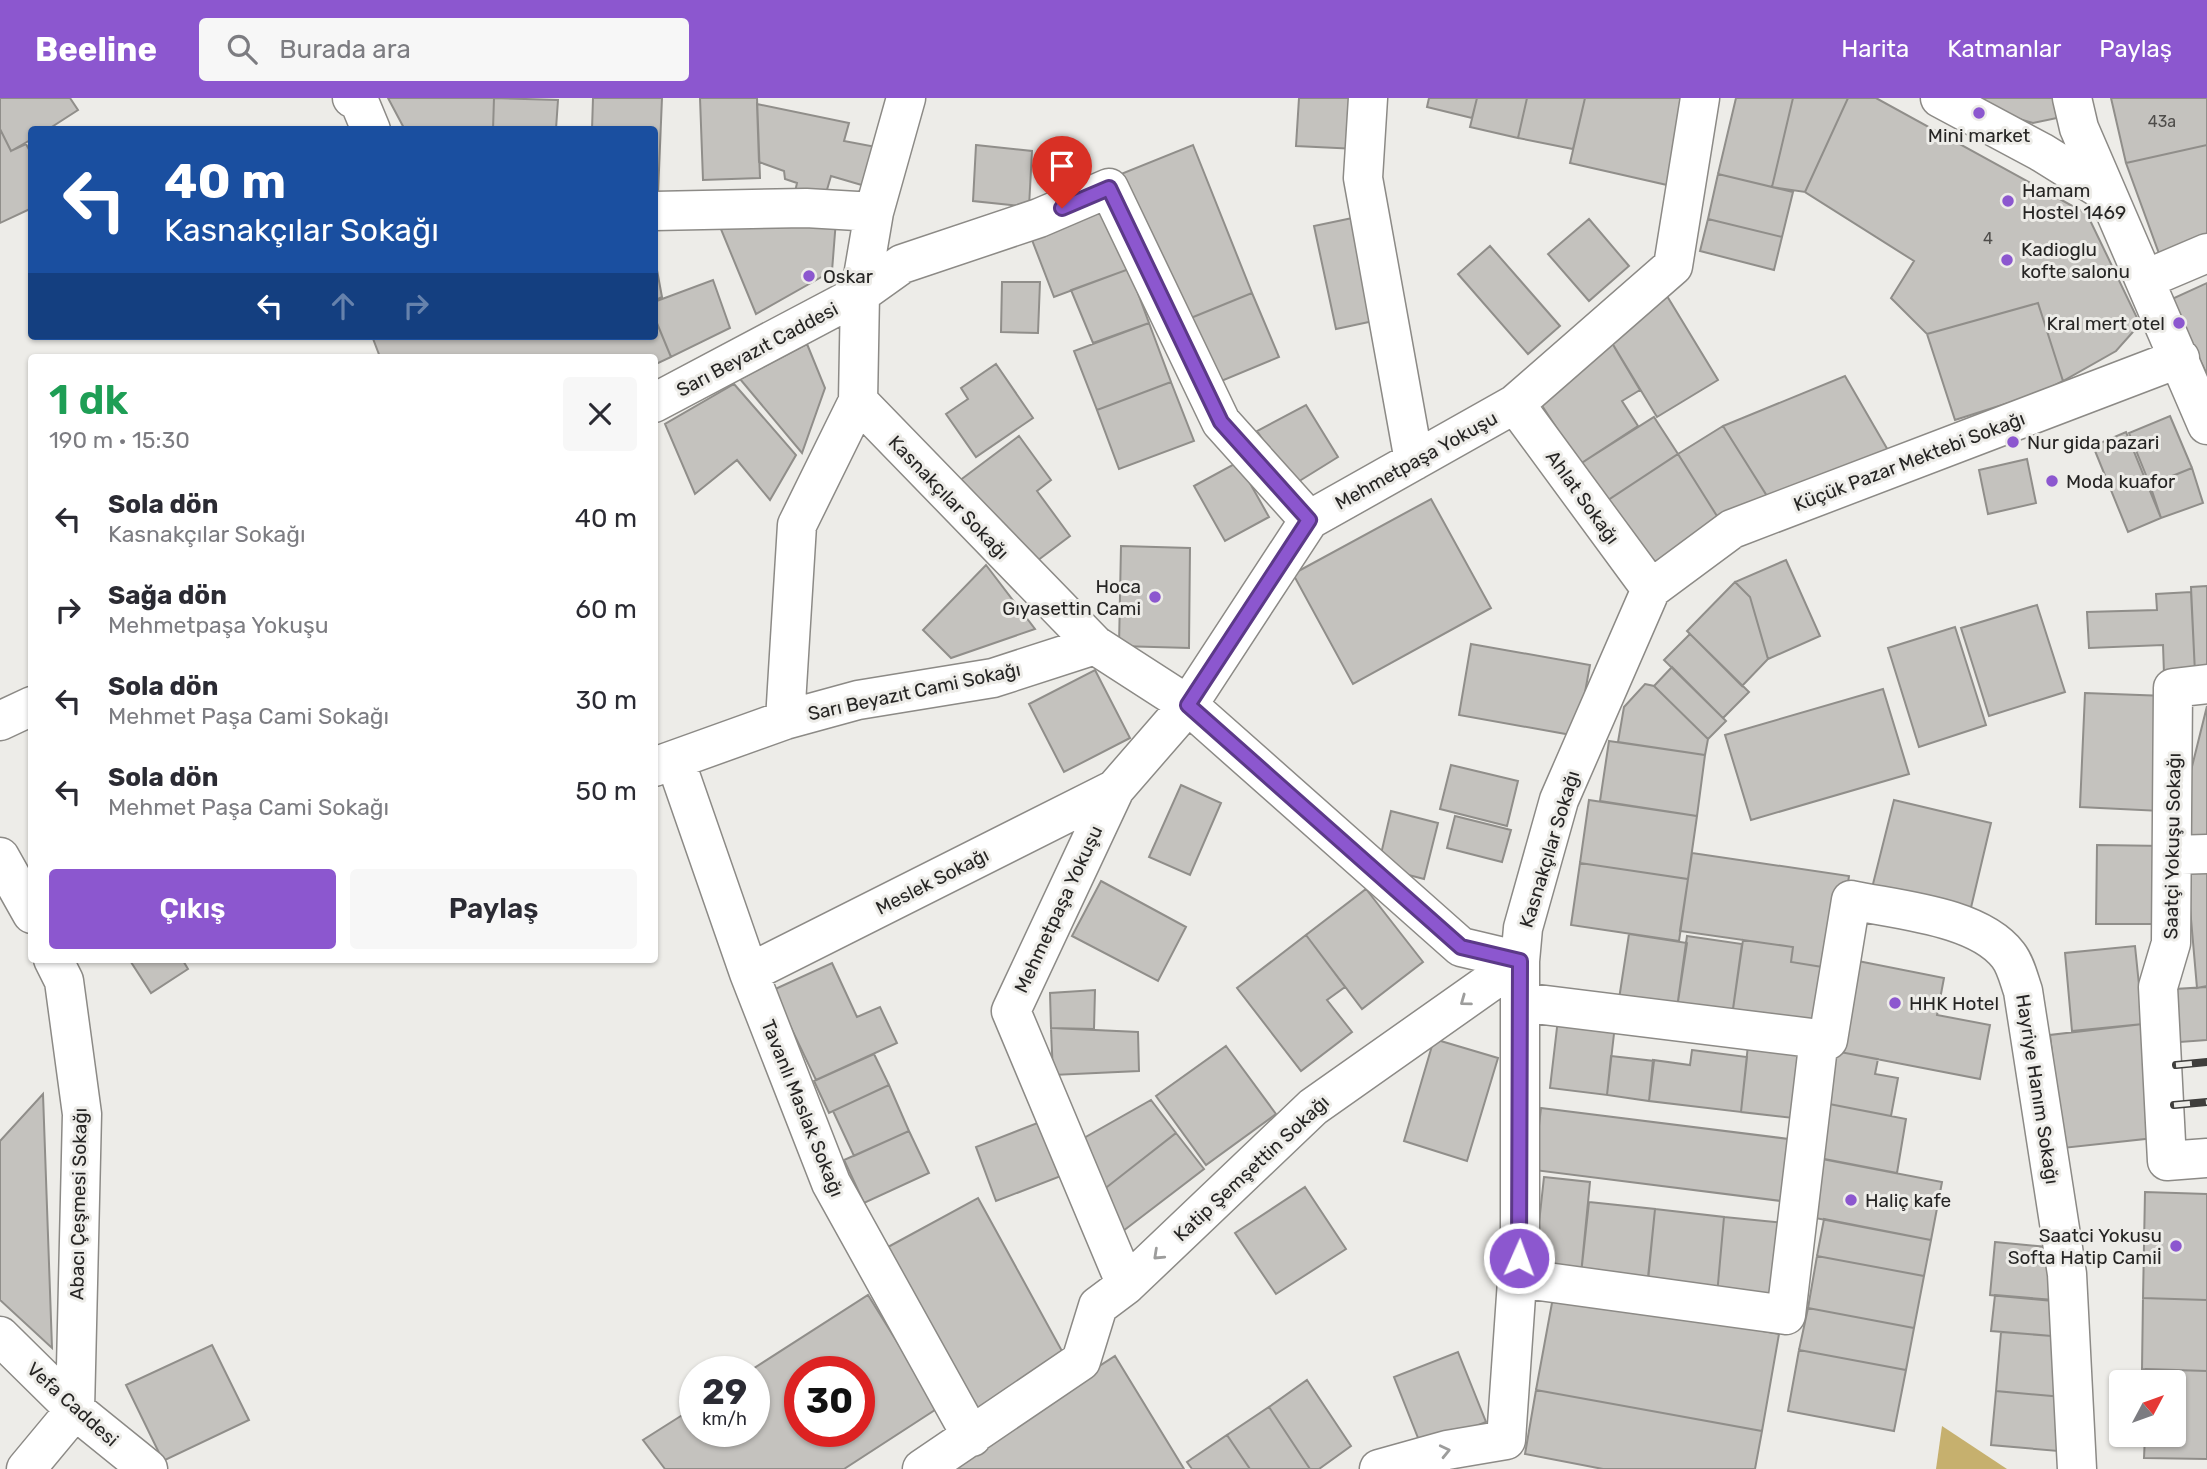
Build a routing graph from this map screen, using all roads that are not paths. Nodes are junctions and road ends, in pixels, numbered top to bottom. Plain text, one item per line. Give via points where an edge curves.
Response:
1 (352, 98) edge
2 (906, 98) edge
3 (1368, 98) edge
4 (1700, 98) edge
5 (1940, 98) edge
6 (2076, 113) edge
7 (369, 126) edge
8 (2107, 193) junction
9 (658, 211) edge
10 (874, 212) junction
11 (2207, 253) edge
12 (2146, 279) junction
13 (860, 294) junction
14 (2180, 358) junction
15 (658, 401) edge
16 (858, 401) junction
17 (1516, 404) junction
18 (2207, 425) edge
19 (1414, 461) junction
20 (1309, 520) junction
21 (1651, 589) junction
22 (1095, 645) junction
23 (2207, 684) edge
24 (1188, 705) junction
25 (28, 708) edge
26 (785, 720) junction
27 (0, 721) edge
28 (665, 764) edge
29 (1115, 789) junction
30 (2190, 854) edge
31 (0, 857) edge
32 (28, 907) edge
33 (1520, 961) junction
34 (55, 963) edge
35 (749, 973) junction
36 (1520, 1002) junction
37 (1819, 1038) junction
38 (2207, 1158) edge
39 (1518, 1278) junction
40 (1126, 1285) junction
41 (0, 1336) edge
42 (75, 1410) junction
43 (972, 1437) junction
44 (26, 1469) edge
45 (148, 1469) edge
46 (922, 1469) edge
47 (1379, 1469) edge
48 (2077, 1469) edge

1 - 7 street via 359,101
2 - 10 street
3 - 19 street via 1363,178
4 - 17 street, Mehmetpaşa Yokuşu via 1673,266
5 - 8 street
6 - 8 street
8 - 12 street
9 - 10 street via 806,208
10 - 13 street
11 - 12 street
12 - 14 street
13 - 15 street, Sarı Beyazıt Caddesi
13 - 16 street
13 - 20 street, Sarı Beyazıt Caddesi via 902,264 1039,218 1109,188 1221,422
14 - 18 street
14 - 21 street, Küçük Pazar Mektebi Sokağı via 1732,529
16 - 22 street, Kasnakçılar Sokağı
16 - 26 street via 797,526
17 - 19 street, Mehmetpaşa Yokuşu
17 - 21 street, Ahlat Sokağı
19 - 20 street, Mehmetpaşa Yokuşu
20 - 24 street, Mehmetpaşa Yokuşu
21 - 33 street, Kasnakçılar Sokağı via 1559,800 1523,928
22 - 24 street, Kasnakçılar Sokağı
22 - 26 street, Sarı Beyazıt Cami Sokağı via 993,678 858,700
23 - 30 street, Saatçi Yokuşu Sokağı via 2173,688
24 - 29 street, Mehmetpaşa Yokuşu
24 - 33 street, Kasnakçılar Sokağı via 1461,947
25 - 27 street
26 - 28 street, Sarı Beyazıt Cami Sokağı
28 - 35 street, Tavanlı Maslak Sokağı
29 - 35 street, Meslek Sokağı
29 - 40 street, Mehmetpaşa Yokuşu via 1011,1011
30 - 38 street, Saatçi Yokuşu Sokağı via 2158,987 2167,1161
31 - 32 street
33 - 36 street
33 -> 40 street, Katip Şemşettin Sokağı via 1313,1107
34 - 42 street, Abacı Çeşmesi Sokağı via 64,981 82,1114
35 - 43 street, Tavanlı Maslak Sokağı via 831,1183
36 - 37 street
36 - 39 street
37 - 39 street via 1786,1315
37 - 48 street, Hayriye Hanım Sokağı via 1828,1040 1850,900 1970,927 1990,937 2010,957 2023,991 2067,1273
47 -> 39 street via 1506,1440
40 - 43 street, Katip Şemşettin Sokağı via 1098,1306 1081,1361
41 - 42 street, Vefa Caddesi
42 - 44 street
42 - 45 street, Vefa Caddesi
43 - 46 street, Katip Şemşettin Sokağı

